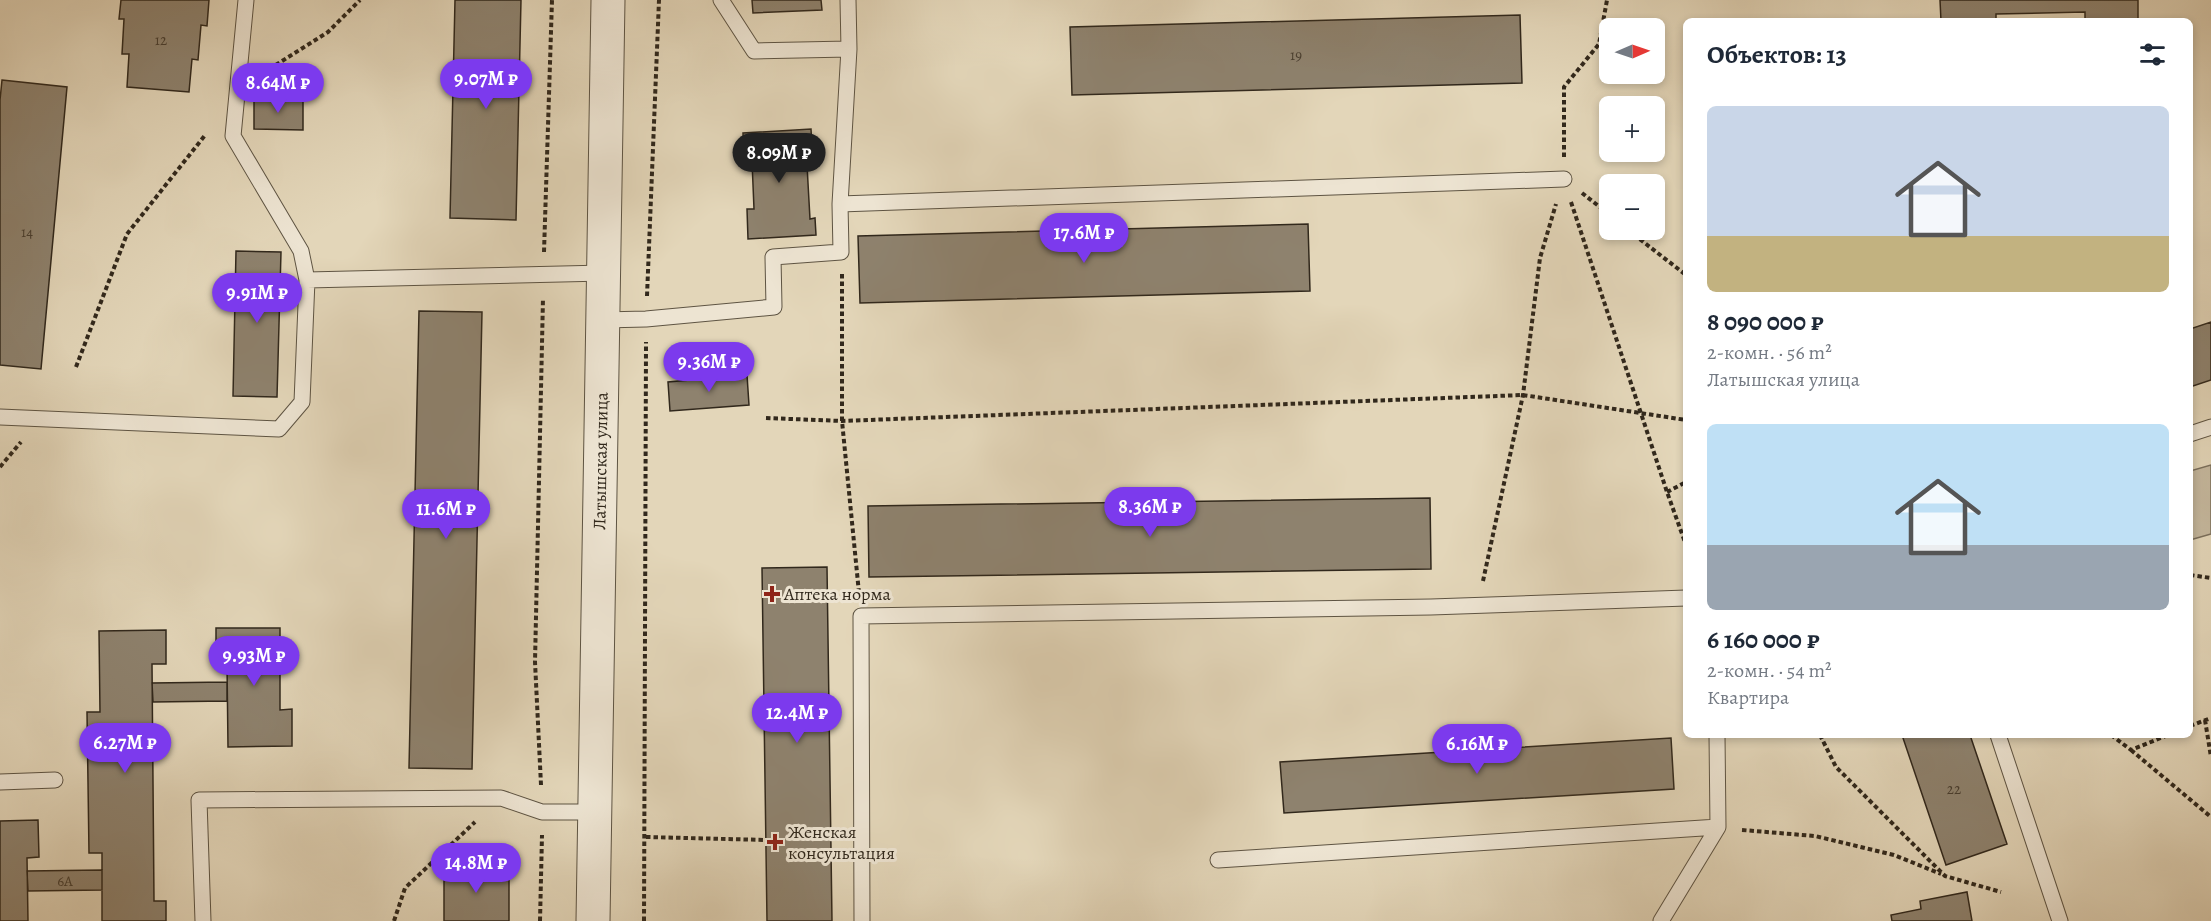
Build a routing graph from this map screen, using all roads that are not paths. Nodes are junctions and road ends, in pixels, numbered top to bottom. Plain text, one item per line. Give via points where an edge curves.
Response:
1 (246, 0) edge
2 (608, 0) edge
3 (722, 0) edge
4 (848, 0) edge
5 (849, 49) junction
6 (1564, 178) road end
7 (840, 204) junction
8 (604, 273) junction
9 (307, 280) junction
10 (603, 320) junction
11 (0, 417) edge
12 (2211, 427) edge
13 (2193, 433) edge
14 (1683, 598) edge
15 (1717, 738) edge
16 (1999, 738) edge
17 (54, 780) dead end
18 (0, 782) edge
19 (594, 812) junction
20 (1718, 827) junction
21 (1218, 860) dead end
22 (203, 921) edge
23 (593, 921) edge
24 (862, 921) edge
25 (1661, 921) edge
26 (2060, 921) edge

1 - 9 lane via 233,136 301,250
2 - 8 street, Латышская улица
3 - 5 lane via 754,51
4 - 5 lane
5 - 7 lane
6 - 7 lane
7 - 10 lane via 841,252 773,257 774,307
8 - 9 lane
8 - 10 street, Латышская улица
9 - 11 lane via 302,402 279,429
10 - 19 street, Латышская улица
12 - 13 lane
14 - 24 lane via 1431,607 861,616
15 - 20 lane
16 - 26 lane
17 - 18 lane
19 - 22 lane via 542,812 501,798 200,800
19 - 23 street, Латышская улица
20 - 21 lane
20 - 25 lane

